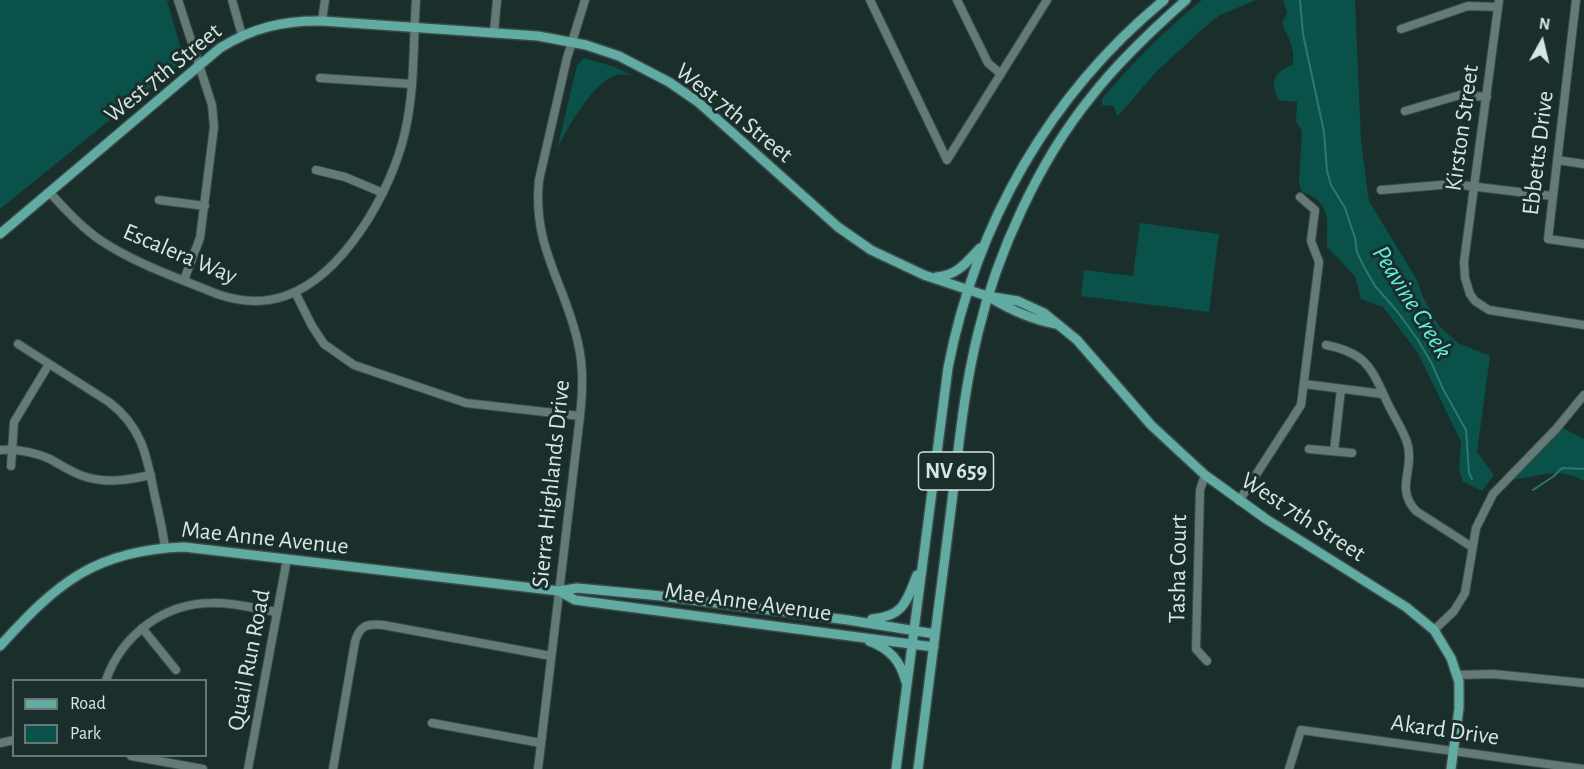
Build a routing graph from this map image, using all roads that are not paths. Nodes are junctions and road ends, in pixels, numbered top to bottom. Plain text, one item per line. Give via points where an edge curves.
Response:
1 (178, 0) edge
2 (232, 0) edge
3 (325, 0) edge
4 (416, 0) edge
5 (497, 0) edge
6 (585, 0) edge
7 (870, 0) edge
8 (957, 0) edge
9 (1047, 0) edge
10 (1164, 0) edge
11 (1186, 0) edge
12 (1576, 0) edge
13 (1498, 4) edge
14 (322, 21) junction
15 (414, 27) junction
16 (1401, 29) dead end
17 (494, 32) junction
18 (242, 35) junction
19 (573, 42) junction
20 (200, 65) junction
21 (1001, 74) junction
22 (320, 78) dead end
23 (412, 84) junction
24 (1487, 97) junction
25 (1405, 111) dead end
26 (1557, 160) junction
27 (1584, 164) edge
28 (316, 170) dead end
29 (1474, 186) junction
30 (1381, 190) dead end
31 (50, 193) junction
32 (383, 193) junction
33 (1552, 196) junction
34 (1300, 197) dead end
35 (159, 200) dead end
36 (205, 206) junction
37 (0, 234) edge
38 (985, 241) junction
39 (1584, 244) edge
40 (924, 275) junction
41 (184, 280) junction
42 (968, 290) junction
43 (295, 292) junction
44 (987, 296) junction
45 (1584, 325) edge
46 (18, 344) dead end
47 (1326, 345) dead end
48 (49, 364) junction
49 (1304, 384) junction
50 (1341, 389) junction
51 (1383, 394) junction
52 (1584, 394) edge
53 (580, 416) junction
54 (1309, 449) dead end
55 (0, 450) edge
56 (11, 450) junction
57 (1334, 451) junction
58 (1352, 453) dead end
59 (11, 466) dead end
60 (151, 475) junction
61 (1205, 475) junction
62 (1239, 501) junction
63 (1472, 547) junction
64 (165, 548) junction
65 (287, 559) junction
66 (923, 561) junction
67 (559, 591) junction
68 (277, 612) junction
69 (848, 620) junction
70 (142, 628) junction
71 (914, 630) junction
72 (1434, 630) junction
73 (935, 634) junction
74 (859, 637) junction
75 (913, 644) junction
76 (0, 646) edge
77 (934, 647) junction
78 (551, 656) junction
79 (1207, 661) dead end
80 (176, 670) dead end
81 (1457, 675) junction
82 (107, 679) edge
83 (1584, 683) edge
84 (905, 703) junction
85 (432, 723) dead end
86 (541, 743) junction
87 (1453, 751) junction
88 (136, 757) edge
89 (203, 769) edge
90 (248, 769) edge
91 (333, 769) edge
92 (538, 769) edge
93 (896, 769) edge
94 (918, 769) edge
95 (1289, 769) edge
96 (1451, 769) edge
97 (1583, 769) edge

1 - 20 street
2 - 18 street
3 - 14 street
4 - 15 street, Escalera Way
5 - 17 street
6 - 19 street, Sierra Highlands Drive
7 - 21 street via 947,160
8 - 21 street via 987,63
9 - 21 street
10 - 38 main road, NV 659 via 1104,56 1059,110 1023,165
11 - 44 main road, NV 659 via 1139,43 1089,98 1024,205
12 - 26 street, Ebbetts Drive
13 - 16 street via 1468,6
13 - 24 street, Kirston Street
14 - 15 main road, West 7th Street
14 - 18 main road, West 7th Street via 284,22
15 - 17 main road, West 7th Street
15 - 23 street, Escalera Way
17 - 19 main road, West 7th Street
18 - 20 main road, West 7th Street
19 - 40 main road, West 7th Street via 619,56 677,87 850,236
19 - 53 street, Sierra Highlands Drive via 537,198 542,237 579,350 583,374
20 - 31 main road, West 7th Street
20 - 36 street via 214,127
22 - 23 street
23 - 32 street, Escalera Way via 405,131
24 - 25 street via 1460,95
24 - 29 street, Kirston Street
26 - 27 street
26 - 33 street, Ebbetts Drive
28 - 32 street
29 - 30 street
29 - 33 street
29 - 45 street, Kirston Street via 1464,262 1465,278 1475,301 1489,310
31 - 37 main road, West 7th Street
31 - 41 street, Escalera Way via 81,225 122,254
32 - 43 street, Escalera Way via 346,249
33 - 39 street, Ebbetts Drive via 1548,239
34 - 49 street via 1315,210 1311,241 1320,262
35 - 36 street
36 - 41 street via 200,238
38 - 40 main road via 957,271 938,277
38 - 42 main road, NV 659
40 - 42 main road, West 7th Street
41 - 43 street, Escalera Way via 245,301 270,300
42 - 44 main road, West 7th Street
42 - 66 main road, NV 659 via 948,368
43 - 53 street via 324,344 354,364 466,403
44 - 61 main road, West 7th Street via 1018,301 1044,312 1077,340 1151,425
44 - 73 main road, NV 659 via 968,378
46 - 48 street
47 - 51 street via 1360,358 1377,377
48 - 56 street via 18,412
48 - 60 street via 109,402 128,419 141,439
49 - 50 street
49 - 62 street via 1301,405
50 - 51 street
50 - 57 street
51 - 63 street via 1408,445 1405,491 1411,505
52 - 63 street via 1556,429 1492,494
53 - 67 street, Sierra Highlands Drive
54 - 57 street
55 - 56 street
56 - 59 street
56 - 60 street via 36,454 93,479 120,481
57 - 58 street
60 - 64 street
61 - 62 main road, West 7th Street
61 - 79 street, Tasha Court via 1200,490 1196,649
62 - 72 main road, West 7th Street via 1406,607
63 - 72 street via 1465,593 1454,611
64 - 65 main road, Mae Anne Avenue via 202,548
64 - 76 main road, Mae Anne Avenue via 126,555 78,575 49,595
65 - 67 main road, Mae Anne Avenue
65 - 68 street, Quail Run Road
66 - 69 main road via 899,611 882,618
66 - 71 main road, NV 659
67 - 69 main road, Mae Anne Avenue via 577,588 661,596
67 - 74 main road, Mae Anne Avenue via 575,600
67 - 78 street, Sierra Highlands Drive
68 - 70 street via 227,603 199,603 168,612
68 - 90 street, Quail Run Road
69 - 71 main road, Mae Anne Avenue
70 - 80 street
70 - 82 street via 123,648
71 - 73 main road, Mae Anne Avenue
71 - 75 main road, NV 659
72 - 81 main road, West 7th Street
73 - 77 main road, NV 659
74 - 75 main road, Mae Anne Avenue
74 - 84 main road via 885,648 898,660 907,686
75 - 77 main road, Mae Anne Avenue
75 - 84 main road, NV 659
77 - 94 main road, NV 659
78 - 86 street, Sierra Highlands Drive
78 - 91 street via 371,623 364,626 357,632
81 - 83 street via 1493,674
81 - 87 main road, West 7th Street via 1460,694
84 - 93 main road, NV 659
85 - 86 street
86 - 92 street, Sierra Highlands Drive
87 - 95 street, Akard Drive via 1301,730
87 - 96 main road, West 7th Street
87 - 97 street, Akard Drive
88 - 89 street

